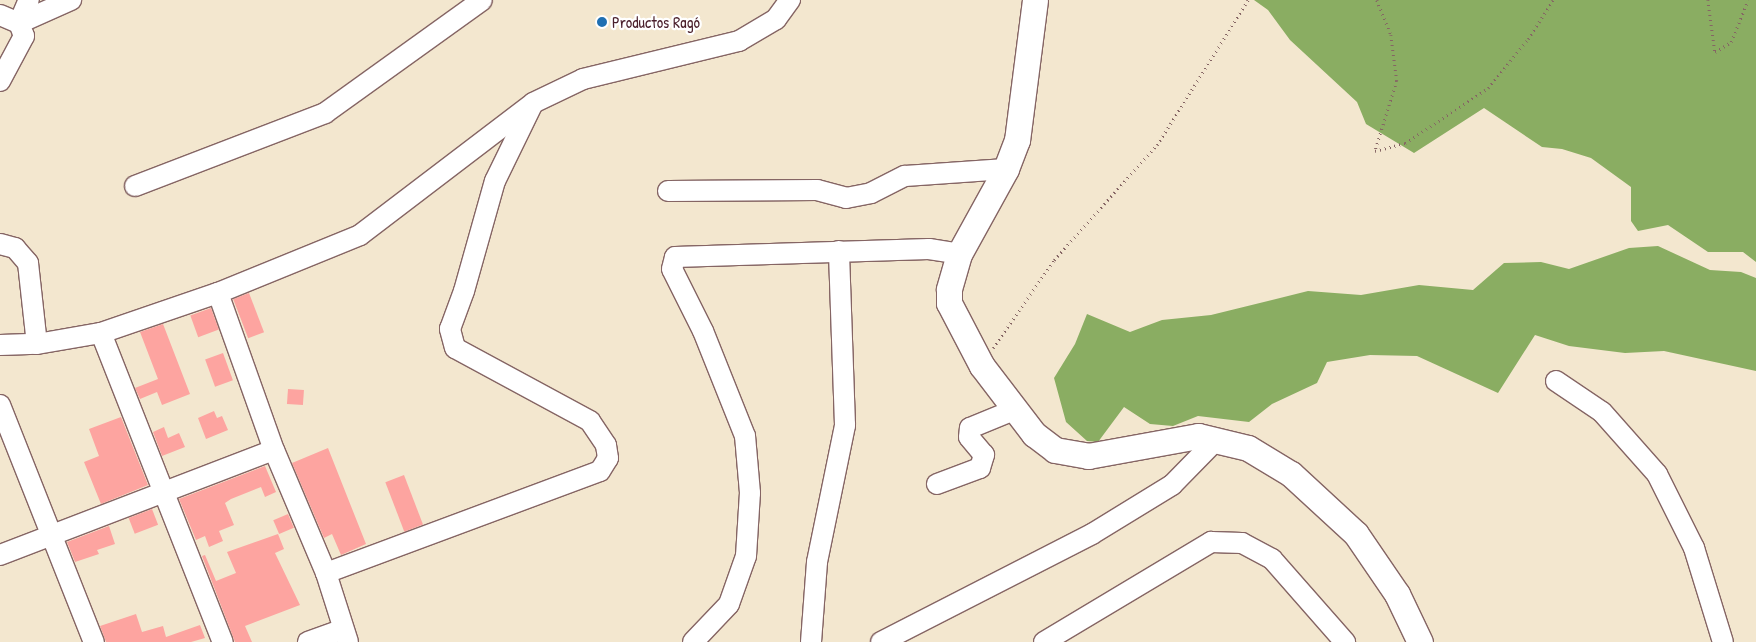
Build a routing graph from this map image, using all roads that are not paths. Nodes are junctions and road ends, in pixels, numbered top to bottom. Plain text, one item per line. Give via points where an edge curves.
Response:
1 (29, 0) edge
2 (71, 0) edge
3 (482, 0) edge
4 (790, 0) edge
5 (1035, 0) edge
6 (0, 14) edge
7 (19, 23) junction
8 (0, 81) edge
9 (533, 103) junction
10 (1006, 169) junction
11 (135, 186) dead end
12 (668, 190) dead end
13 (0, 244) edge
14 (839, 251) junction
15 (959, 254) junction
16 (218, 293) junction
17 (101, 333) junction
18 (37, 344) junction
19 (0, 345) edge
20 (1556, 381) dead end
21 (0, 405) edge
22 (1014, 410) junction
23 (1216, 439) junction
24 (274, 450) junction
25 (937, 484) dead end
26 (165, 493) junction
27 (50, 535) junction
28 (0, 555) edge
29 (326, 573) junction
30 (346, 636) edge
31 (94, 642) edge
32 (223, 642) edge
33 (308, 642) edge
34 (693, 642) edge
35 (811, 642) edge
36 (881, 642) edge
37 (1044, 642) edge
38 (1345, 642) edge
39 (1420, 642) edge
40 (1723, 642) edge

1 - 7 street
2 - 7 street
3 - 11 street via 325,113
4 - 9 street via 776,19 739,41 583,79
5 - 10 main road via 1017,140
6 - 7 street
7 - 8 street via 24,36
9 - 16 street via 360,235
9 - 29 street via 495,181 450,329 455,348 590,421 606,445 608,458 600,471
10 - 12 street via 905,176 871,194 846,198 817,190
10 - 15 main road
13 - 18 street via 15,248 28,263
14 - 15 street via 928,249
14 - 34 street via 680,256 673,262 672,269 703,331 745,436 750,493 746,556 729,604
14 - 35 street via 845,425 817,562
15 - 22 main road via 951,276 949,303 982,366
16 - 17 street
16 - 24 street
17 - 18 street
17 - 26 street
18 - 19 street
20 - 40 street via 1602,412 1657,474 1694,548
21 - 27 street
22 - 23 main road via 1034,434 1056,450 1069,454 1088,456 1136,449 1182,437
22 - 25 street via 970,428 969,437 984,455 980,468
23 - 36 street via 1172,485 1092,534
23 - 39 main road via 1255,452 1291,474 1324,502 1356,534 1377,562
24 - 26 street
24 - 29 street
26 - 27 street
26 - 32 street
27 - 28 street
27 - 31 street
29 - 30 street
30 - 33 street
37 - 38 street via 1211,542 1242,543 1272,559

